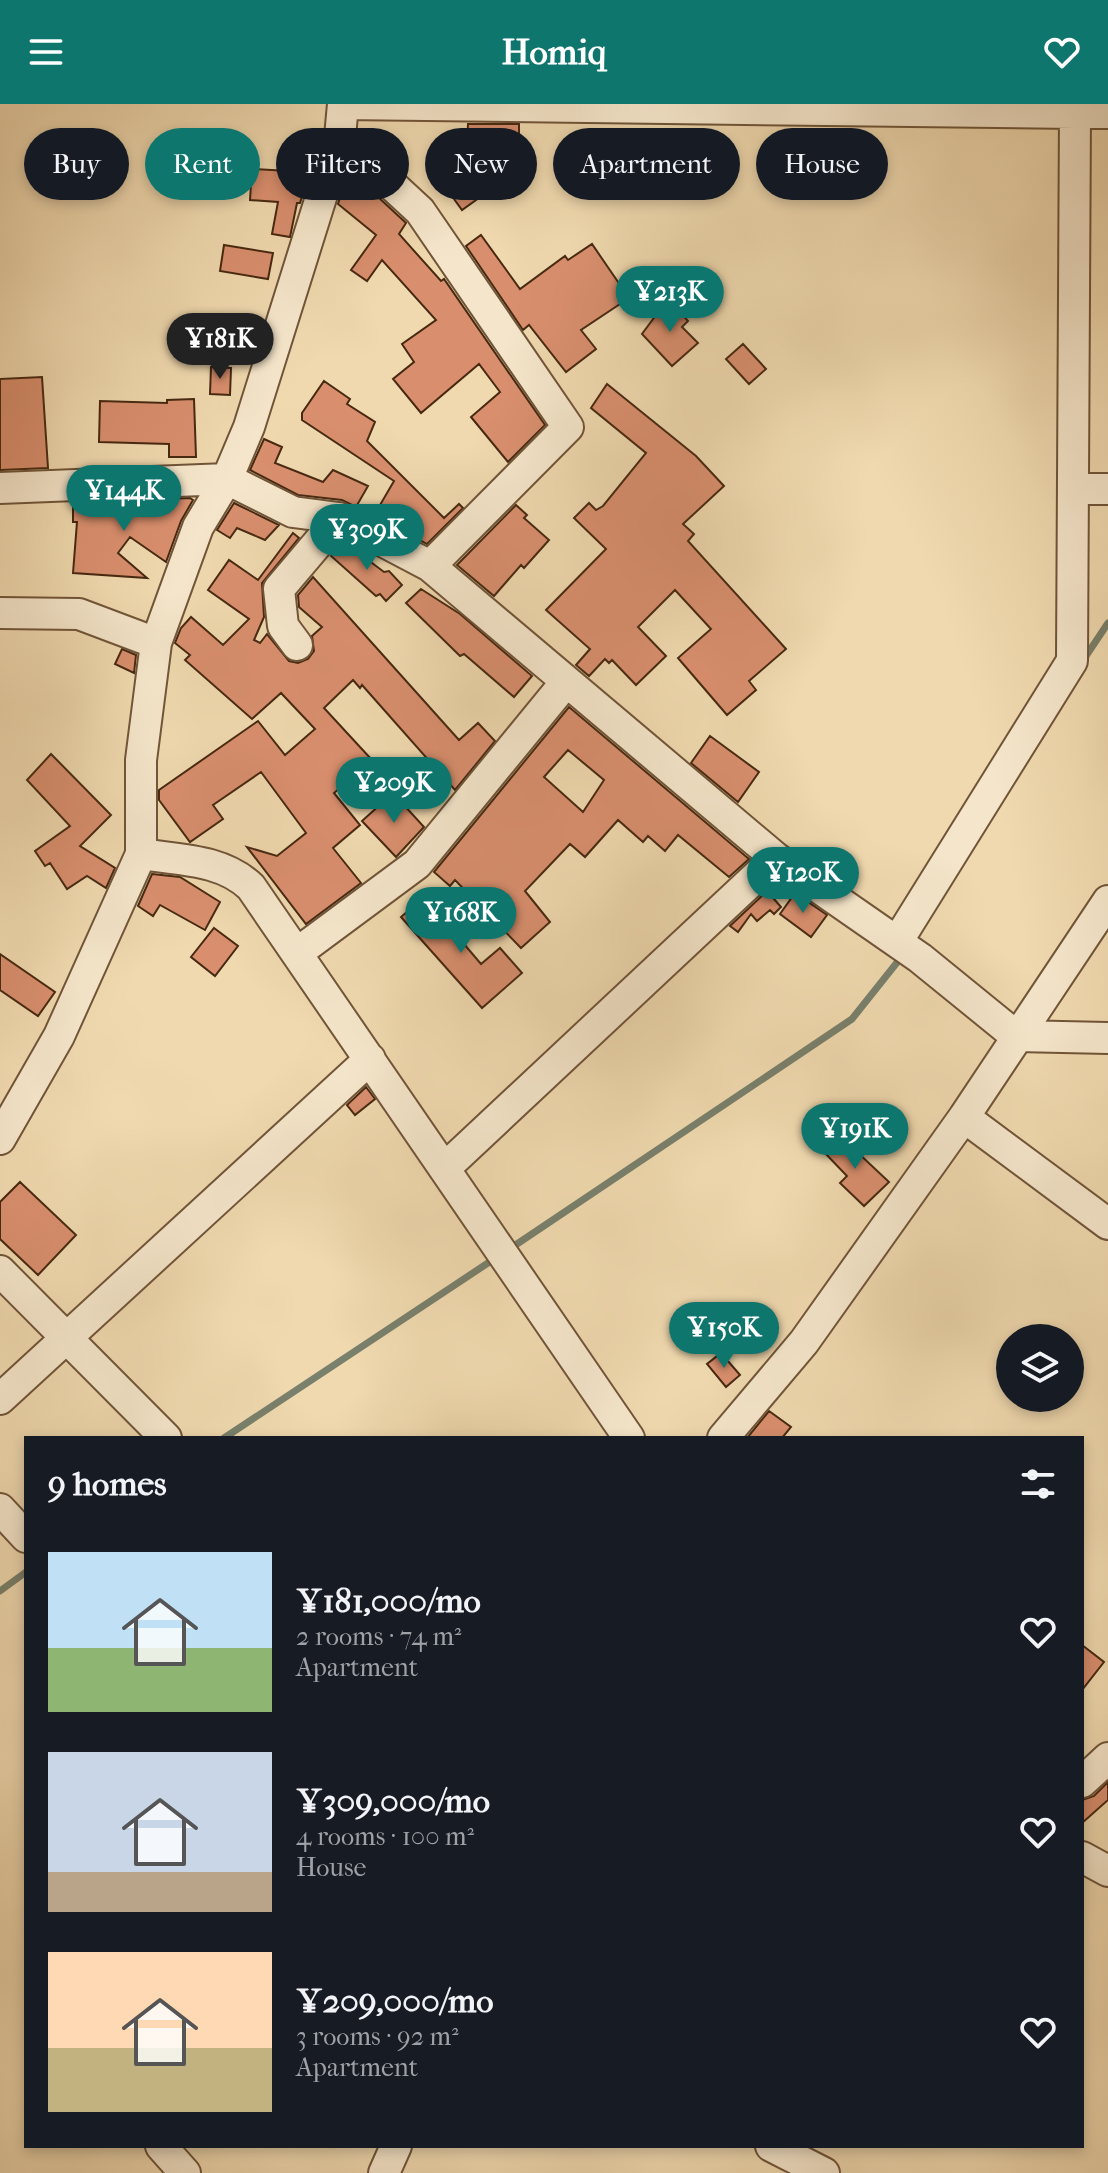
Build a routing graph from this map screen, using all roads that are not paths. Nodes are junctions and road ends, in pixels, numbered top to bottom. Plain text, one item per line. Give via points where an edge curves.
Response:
1 (343, 104) edge
2 (1075, 113) junction
3 (1108, 113) edge
4 (341, 128) edge
5 (320, 200) edge
6 (408, 200) edge
7 (227, 479) junction
8 (0, 488) edge
9 (1073, 489) junction
10 (1108, 489) edge
11 (339, 518) junction
12 (430, 566) junction
13 (0, 613) edge
14 (156, 643) junction
15 (297, 645) dead end
16 (566, 682) junction
17 (141, 854) junction
18 (776, 858) junction
19 (1108, 901) edge
20 (897, 942) junction
21 (297, 953) junction
22 (1016, 1036) junction
23 (1108, 1038) edge
24 (370, 1059) junction
25 (964, 1117) junction
26 (0, 1139) edge
27 (445, 1168) junction
28 (1108, 1224) edge
29 (0, 1271) edge
30 (66, 1337) junction
31 (0, 1399) edge
32 (164, 1436) edge
33 (628, 1436) edge
34 (725, 1436) edge
35 (0, 1509) edge
36 (24, 1535) edge
37 (1108, 1758) edge
38 (1084, 1780) edge
39 (1084, 1858) edge
40 (1108, 1871) edge
41 (163, 2148) edge
42 (395, 2148) edge
43 (779, 2148) edge
44 (185, 2173) edge
45 (384, 2173) edge
46 (824, 2173) edge

1 - 2 street
1 - 4 street
2 - 3 street
2 - 9 street
5 - 7 street via 249,427
6 - 12 street via 568,427
7 - 8 street
7 - 11 street via 293,512
7 - 14 street via 198,527
9 - 10 street
9 - 20 street via 1072,661
11 - 12 street
11 - 15 street via 279,589 283,626
12 - 16 street
13 - 14 street via 79,614
14 - 17 street via 141,760
16 - 18 street
16 - 21 street via 417,864
17 - 21 street via 237,873
17 - 26 street via 59,1036
18 - 20 street
18 - 27 street
19 - 22 street
20 - 22 street
21 - 24 street
22 - 23 street
22 - 25 street
24 - 27 street
24 - 30 street
25 - 28 street
25 - 34 street via 804,1342
27 - 33 street
29 - 30 street
30 - 31 street
30 - 32 street
35 - 36 street
37 - 38 street
39 - 40 street
41 - 44 street
42 - 45 street
43 - 46 street

